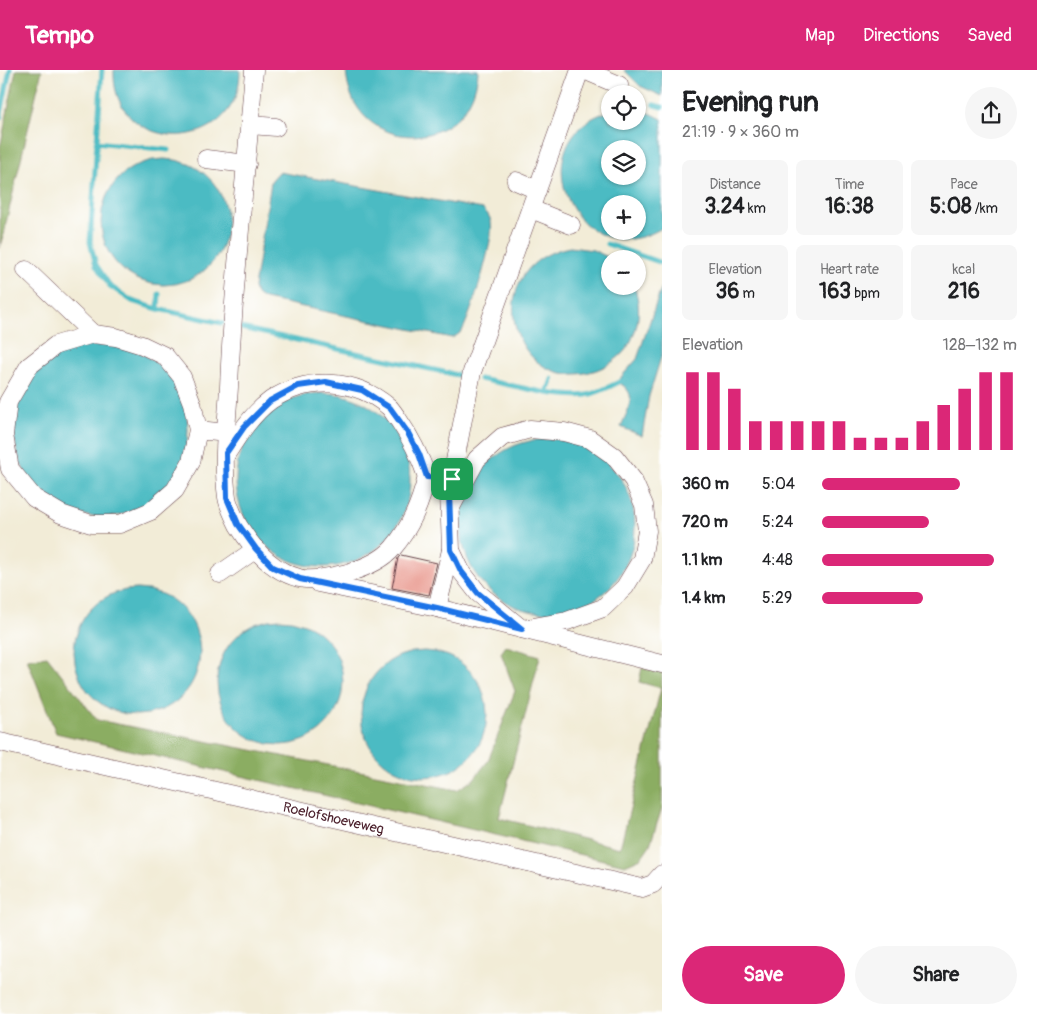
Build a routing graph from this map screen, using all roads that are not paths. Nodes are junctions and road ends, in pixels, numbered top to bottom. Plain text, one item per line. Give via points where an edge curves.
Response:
1 (254, 70) edge
2 (580, 70) edge
3 (584, 70) edge
4 (617, 85) edge
5 (250, 125) junction
6 (276, 126) dead end
7 (206, 159) dead end
8 (247, 164) junction
9 (516, 181) dead end
10 (537, 190) junction
11 (531, 209) junction
12 (571, 225) dead end
13 (26, 270) dead end
14 (94, 334) junction
15 (198, 430) junction
16 (227, 433) junction
17 (226, 453) junction
18 (427, 477) junction
19 (452, 479) junction
20 (450, 509) junction
21 (256, 549) junction
22 (451, 550) junction
23 (220, 574) dead end
24 (300, 579) junction
25 (437, 608) junction
26 (522, 629) junction
27 (662, 664) edge
28 (0, 742) edge
29 (662, 874) edge

1 - 5 street
2 - 10 street
3 - 4 street
5 - 6 street
5 - 8 street
7 - 8 street
8 - 16 street via 232,316
9 - 10 street
10 - 11 street
11 - 12 street
11 - 19 street via 471,378
13 - 14 street
14 - 15 street via 142,344 165,356 182,377
14 - 15 street via 56,345 29,366 8,402 4,435 10,469 34,498 61,514 91,524 120,524 150,511 175,490 190,462
15 - 16 street
16 - 17 street
17 - 18 street via 244,427 270,401 298,386 326,382 362,390 390,408 408,433
17 - 21 street via 227,498 238,524
18 - 19 street
18 - 24 street via 410,526 392,550 366,568 328,577
19 - 20 street
20 - 22 street
20 - 26 street via 478,459 502,437 530,430 564,432 590,439 614,456 633,480 644,505 647,531 642,559 625,587 603,608 567,621
21 - 23 street
21 - 24 street via 273,567
22 - 25 street
22 - 26 street via 461,571 478,593
24 - 25 street
25 - 26 street
26 - 27 street
28 - 29 street, Roelofshoeveweg via 642,888 654,884

